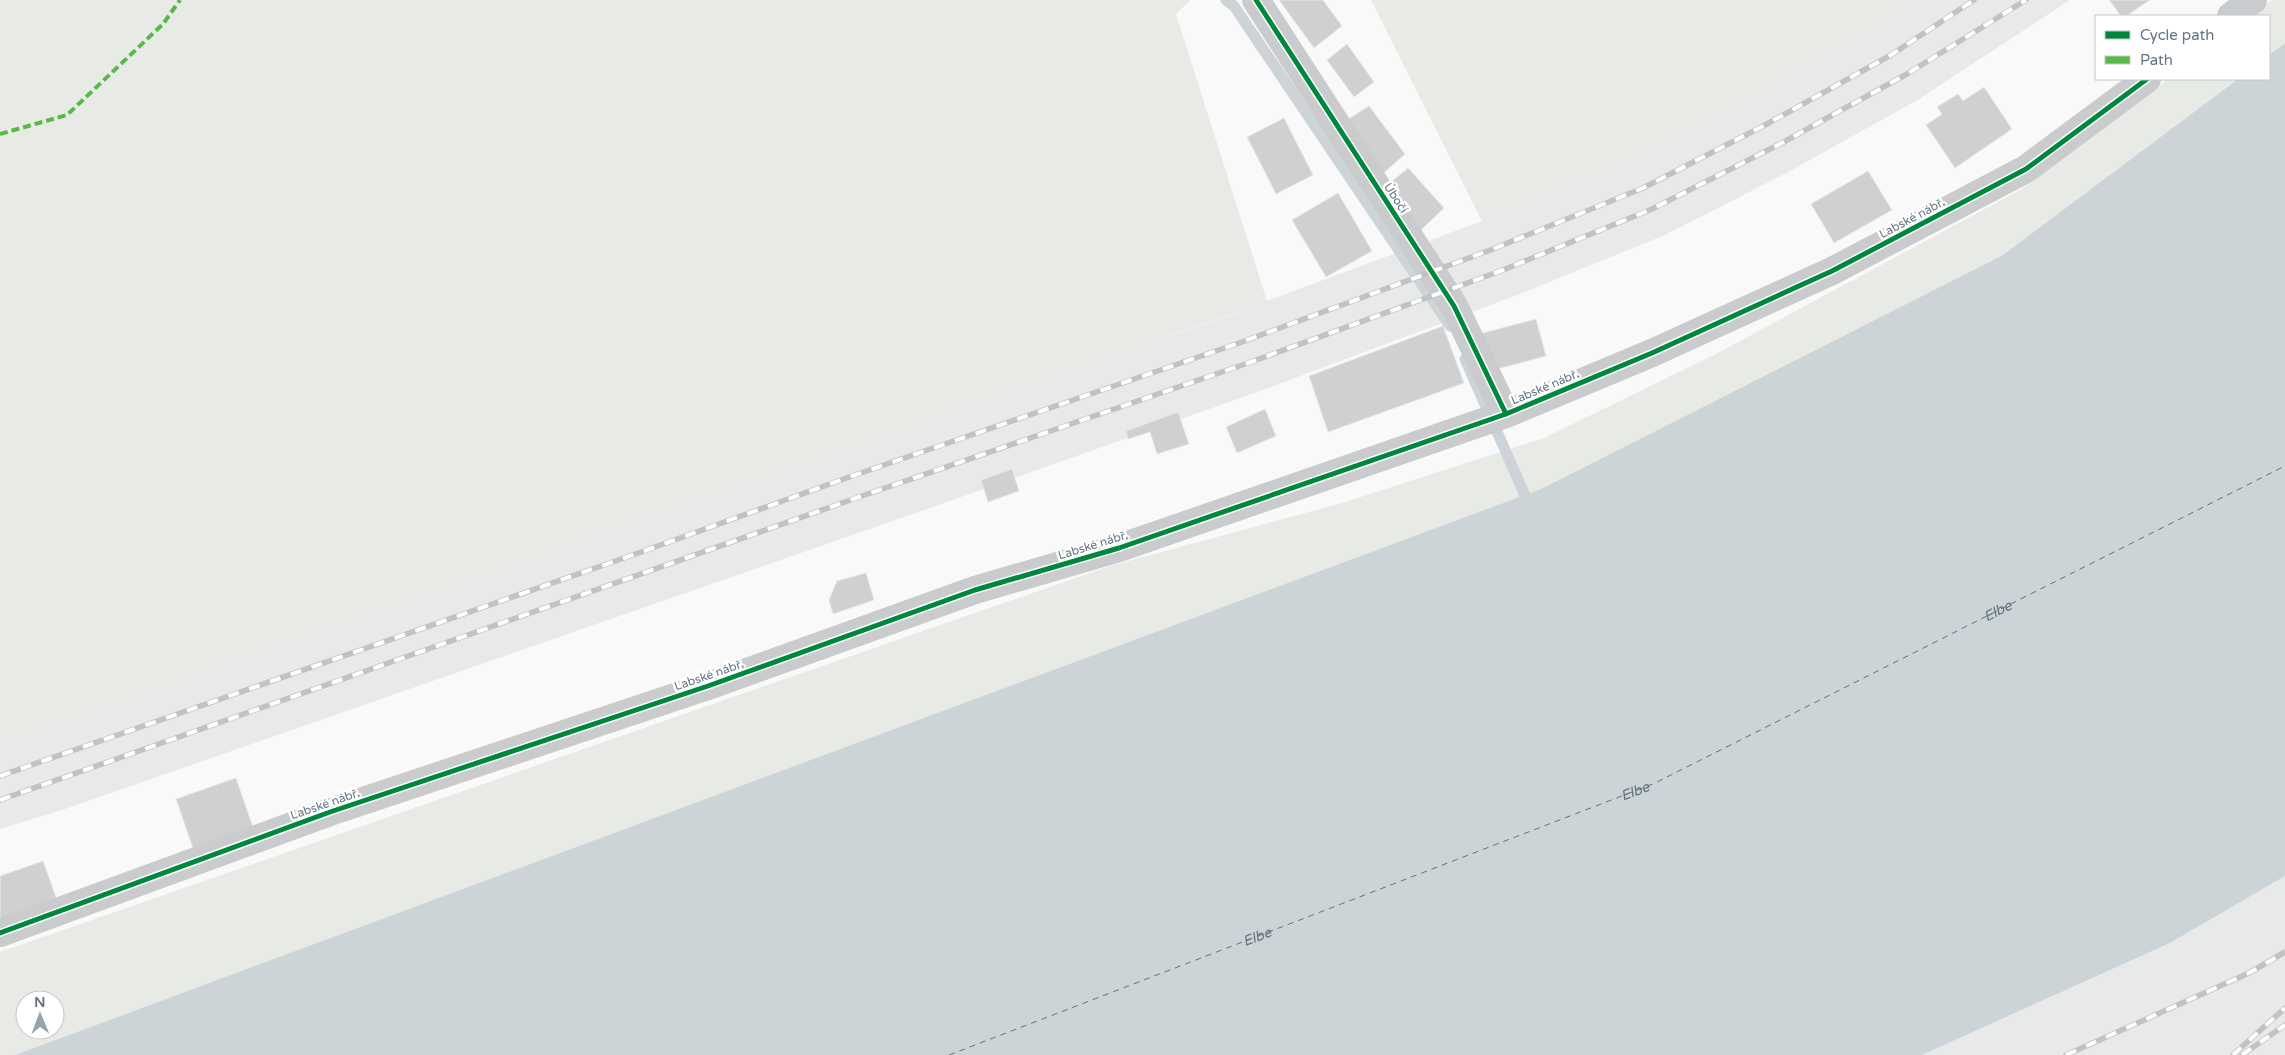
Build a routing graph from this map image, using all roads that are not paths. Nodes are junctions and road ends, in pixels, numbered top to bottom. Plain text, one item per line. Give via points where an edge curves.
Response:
1 (1256, 0) edge
2 (2253, 0) edge
3 (2232, 15) edge
4 (2146, 80) edge
5 (1506, 414) junction
6 (0, 933) edge

1 - 5 street, Úbočí via 1454,306
2 - 3 street
4 - 5 street, Labské nábř. via 2026,169 1841,266 1652,353
5 - 6 street, Labské nábř. via 1119,548 975,590 708,686 330,812

